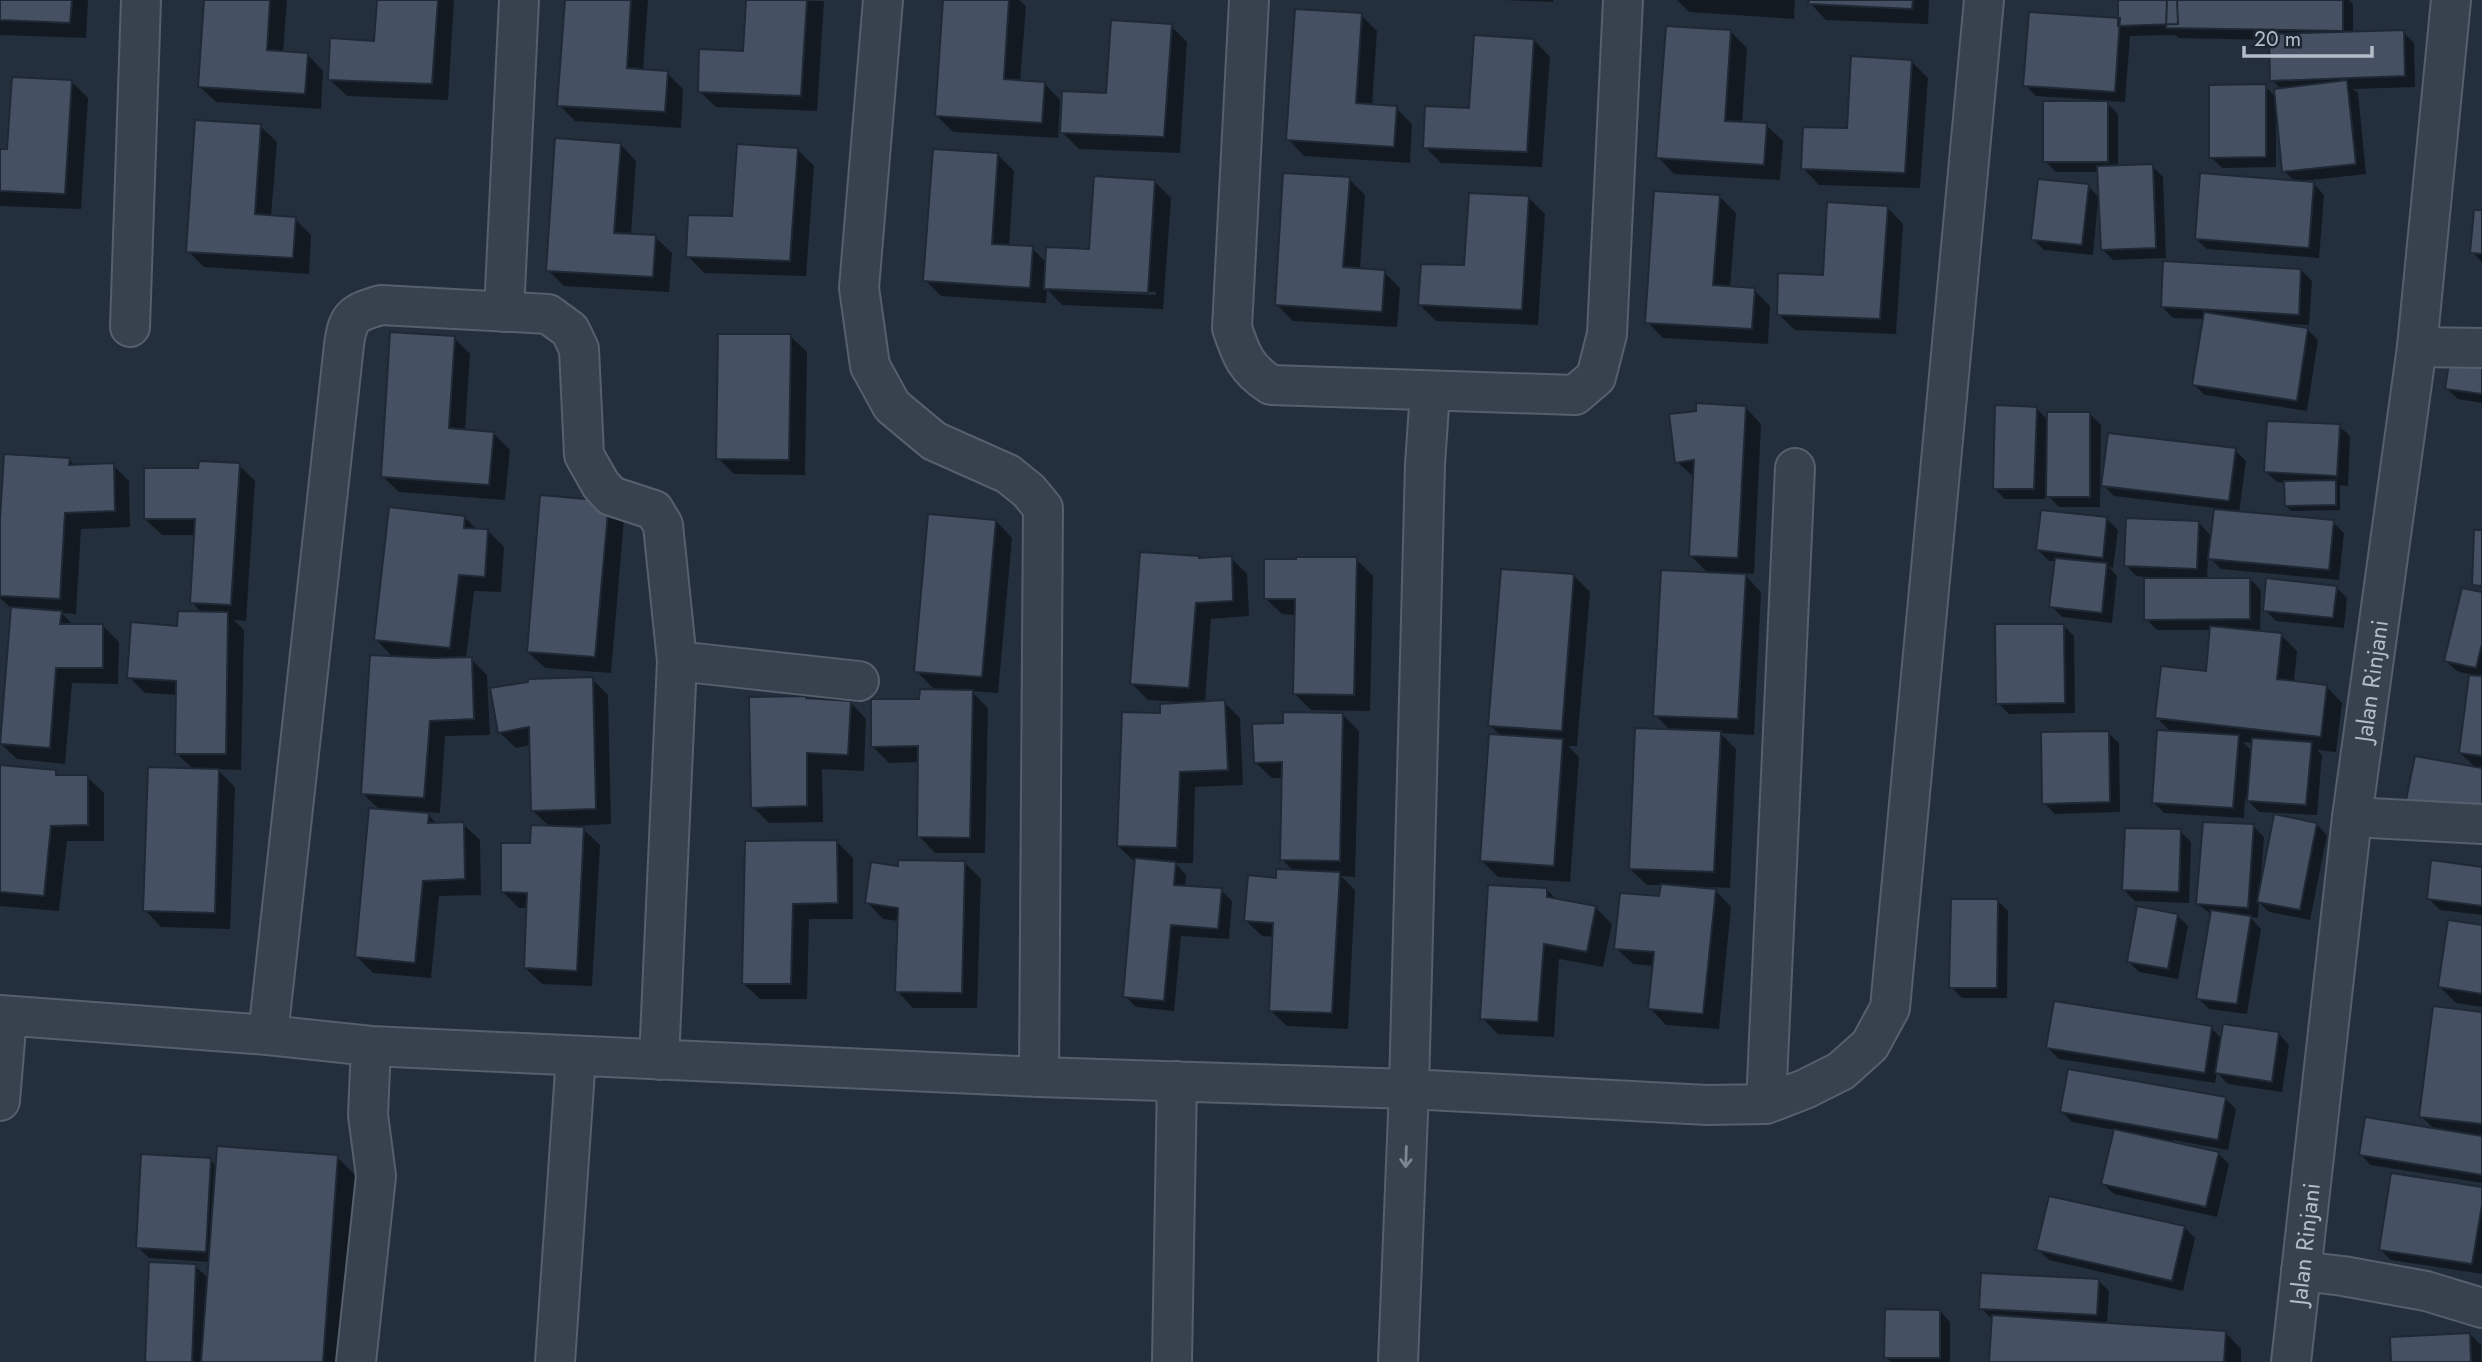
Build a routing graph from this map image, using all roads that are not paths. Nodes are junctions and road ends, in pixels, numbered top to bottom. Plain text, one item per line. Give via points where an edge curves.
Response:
1 (141, 0) edge
2 (519, 0) edge
3 (883, 0) edge
4 (1249, 0) edge
5 (1623, 0) edge
6 (1984, 0) edge
7 (2451, 0) edge
8 (504, 312) junction
9 (130, 327) dead end
10 (2417, 347) junction
11 (2482, 348) edge
12 (1430, 391) junction
13 (1795, 468) dead end
14 (677, 661) junction
15 (859, 681) dead end
16 (2352, 817) junction
17 (2482, 824) edge
18 (3, 1016) edge
19 (268, 1035) junction
20 (371, 1046) junction
21 (576, 1056) junction
22 (659, 1060) junction
23 (1039, 1077) junction
24 (1177, 1081) junction
25 (1409, 1088) junction
26 (0, 1101) edge
27 (1766, 1104) junction
28 (2301, 1271) junction
29 (2482, 1308) edge
30 (356, 1362) edge
31 (555, 1362) edge
32 (1172, 1362) edge
33 (1398, 1362) edge
34 (2291, 1362) edge

1 - 9 street
2 - 8 street
3 - 23 street via 859,288 870,366 892,406 934,441 1008,474 1042,508
4 - 12 street via 1232,328 1242,358 1271,385
5 - 12 street via 1607,334 1596,377 1575,396
6 - 27 street via 1890,1008 1870,1045 1841,1071
7 - 10 street, Jalan Rinjani
8 - 14 street via 548,314 570,330 579,349 584,455 611,496 654,510 663,524
8 - 19 street via 381,305 358,312 346,325
10 - 11 street
10 - 16 street, Jalan Rinjani
12 - 25 street
13 - 27 street
14 - 15 street
14 - 22 street
16 - 17 street
16 - 28 street, Jalan Rinjani
18 - 19 street
18 - 26 street
19 - 20 street
20 - 21 street
20 - 30 street via 368,1115 376,1176
21 - 22 street
21 - 31 street
22 - 23 street
23 - 24 street
24 - 25 street
24 - 32 street
25 - 27 street via 1707,1105
25 -> 33 street
28 - 29 street via 2426,1291
28 - 34 street, Jalan Rinjani

